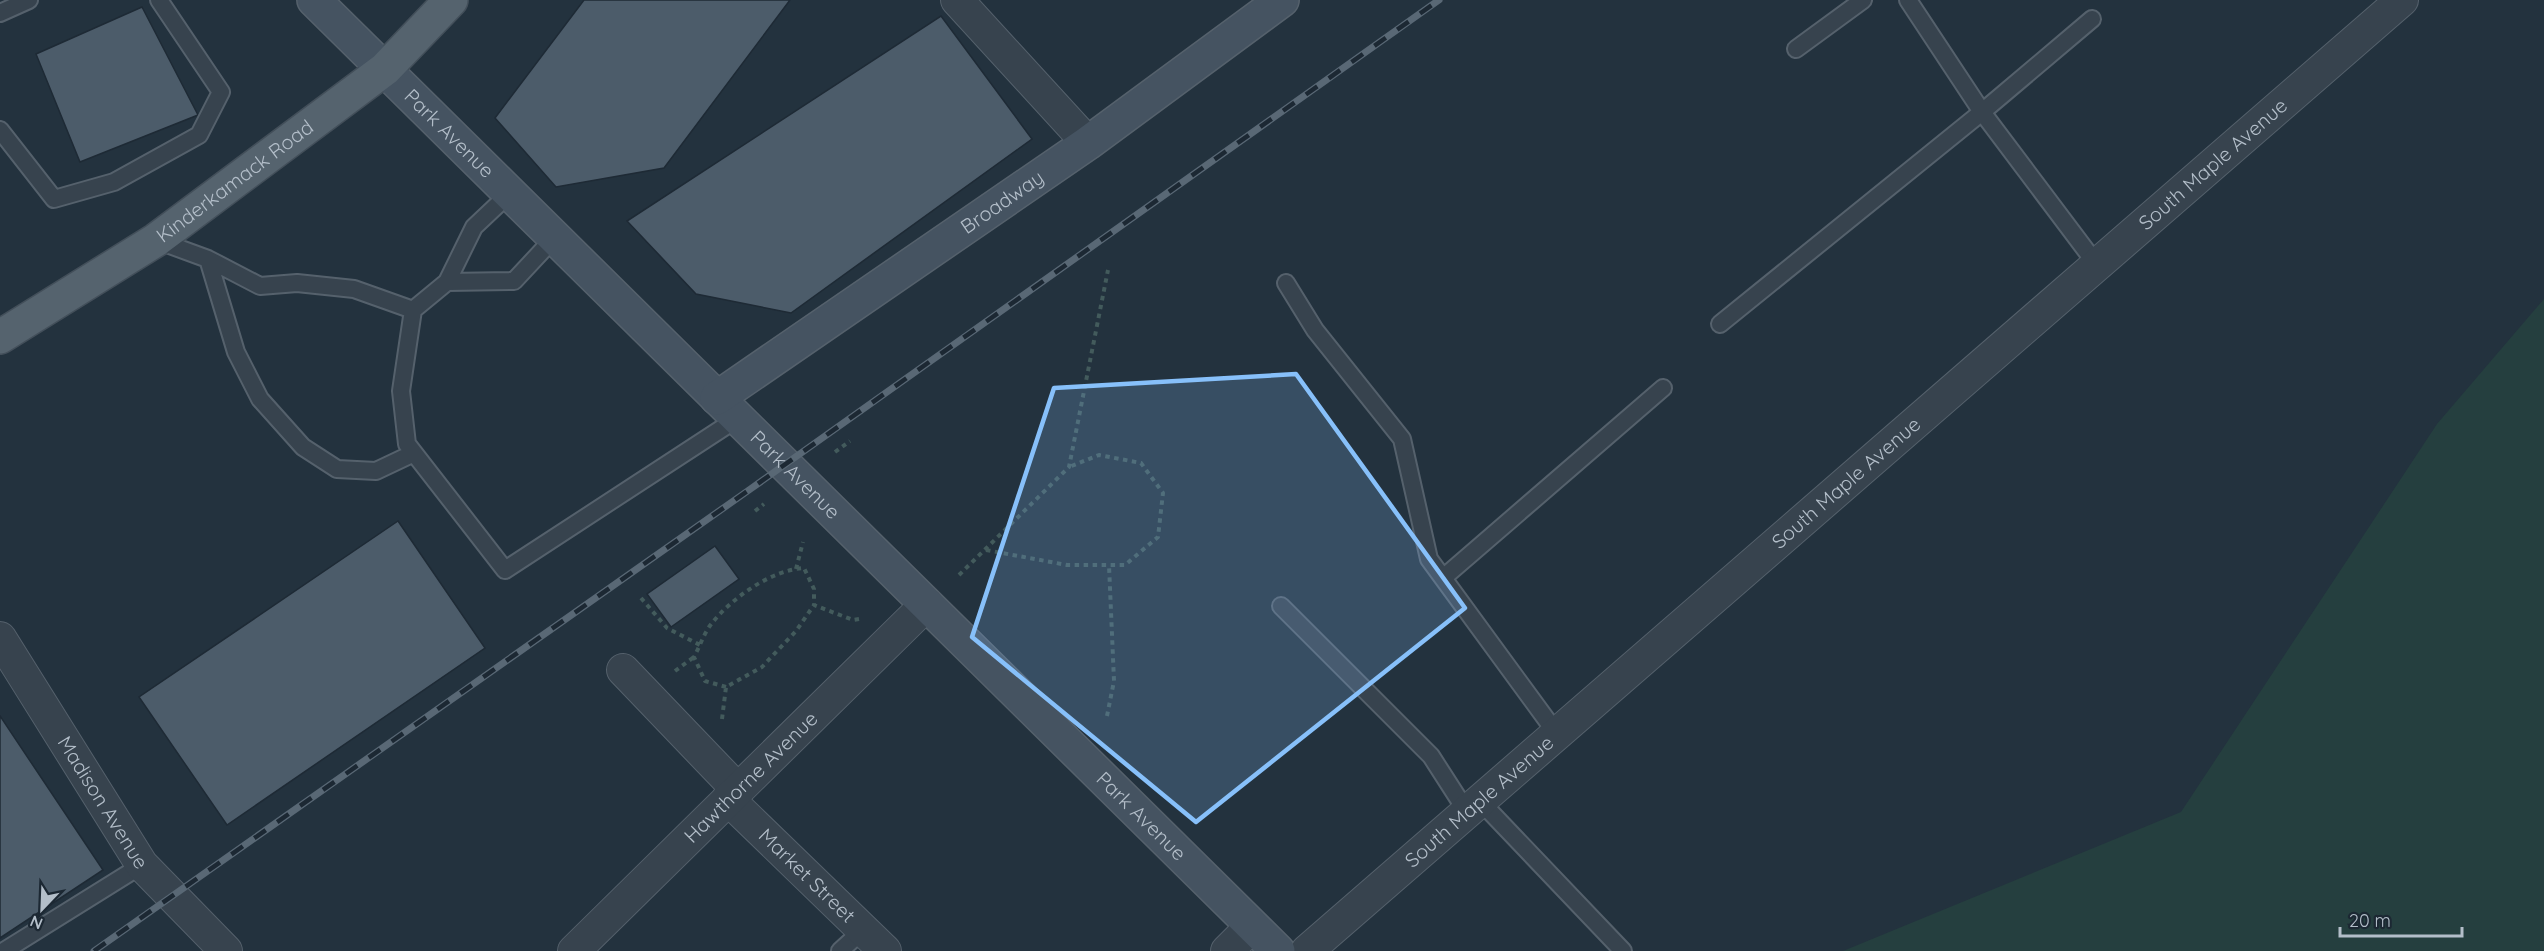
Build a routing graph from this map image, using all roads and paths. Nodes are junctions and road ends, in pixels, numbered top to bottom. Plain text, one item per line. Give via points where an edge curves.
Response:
1 (29, 0) edge
2 (159, 0) edge
3 (314, 0) edge
4 (451, 0) edge
5 (957, 0) edge
6 (1282, 0) edge
7 (1863, 0) edge
8 (1908, 0) edge
9 (2386, 5) edge
10 (0, 13) edge
11 (2092, 19) dead end
12 (1797, 49) dead end
13 (385, 69) junction
14 (1982, 112) junction
15 (0, 130) edge
16 (1088, 143) junction
17 (510, 193) junction
18 (555, 237) junction
19 (156, 240) junction
20 (208, 259) junction
21 (2097, 265) junction
22 (1108, 270) dead end
23 (447, 282) junction
24 (1286, 283) dead end
25 (413, 310) junction
26 (1720, 324) dead end
27 (0, 337) edge
28 (1663, 388) dead end
29 (727, 408) junction
30 (850, 441) dead end
31 (835, 452) dead end
32 (414, 453) junction
33 (1069, 467) junction
34 (764, 504) dead end
35 (755, 512) dead end
36 (803, 542) dead end
37 (985, 550) junction
38 (1109, 565) junction
39 (796, 569) junction
40 (959, 575) dead end
41 (1443, 578) junction
42 (641, 598) dead end
43 (927, 604) junction
44 (814, 605) junction
45 (1281, 606) dead end
46 (863, 618) dead end
47 (0, 638) edge
48 (700, 645) junction
49 (694, 657) junction
50 (623, 670) dead end
51 (671, 674) dead end
52 (726, 687) junction
53 (1107, 716) dead end
54 (722, 724) dead end
55 (1557, 734) junction
56 (733, 795) junction
57 (1473, 807) junction
58 (142, 865) junction
59 (1252, 926) junction
60 (874, 941) edge
61 (4, 951) edge
62 (226, 951) edge
63 (574, 951) edge
64 (840, 951) edge
65 (1227, 951) edge
66 (1278, 951) edge
67 (1307, 951) edge
68 (1623, 951) edge

1 - 10 lane
2 - 15 lane via 221,92 199,135 114,182 54,199
3 - 13 street, Park Avenue
4 - 13 main road, Kinderkamack Road
5 - 16 street
6 - 16 street, Broadway
7 - 12 lane
8 - 14 lane
9 - 21 street, South Maple Avenue
11 - 14 lane
13 - 17 street, Park Avenue
13 - 19 main road, Kinderkamack Road
14 - 21 lane
14 - 26 lane
16 - 29 street, Broadway
17 - 18 street, Park Avenue
17 - 23 lane via 474,227
18 - 23 lane via 514,281
18 - 29 street, Park Avenue
19 - 20 lane
19 - 27 main road, Kinderkamack Road
20 - 25 lane via 260,286 297,283 354,289
20 - 32 lane via 236,352 255,390 303,447 337,469 376,471
21 - 55 street, South Maple Avenue
22 - 33 path
23 - 25 lane
24 - 41 lane via 1315,330 1402,439 1429,559
25 - 32 lane via 401,392 407,444
28 - 41 lane
29 - 32 lane via 505,570
29 - 43 street, Park Avenue
30 - 31 path
33 - 37 path
33 - 38 path via 1099,455 1141,463 1163,493 1158,537 1125,565
34 - 35 path
36 - 39 path
37 - 38 path via 1067,565
37 - 40 path
38 - 53 path via 1114,681
39 - 44 path via 804,568 814,589
39 - 48 path via 747,590 712,623
41 - 55 lane
42 - 48 path via 667,628
43 - 56 street, Hawthorne Avenue
43 - 59 street, Park Avenue
44 - 46 path via 853,620
44 - 52 path via 762,667
45 - 57 lane via 1431,756
47 - 58 street, Madison Avenue
48 - 49 path
49 - 51 path
49 - 52 path via 705,681
50 - 56 street, Market Street
52 - 54 path
55 - 57 street, South Maple Avenue
56 - 60 street, Market Street
56 - 63 street, Hawthorne Avenue
57 - 67 street, South Maple Avenue
57 - 68 lane
58 - 61 lane
58 - 62 street, Madison Avenue
59 - 65 street
59 - 66 street, Park Avenue
60 - 64 lane

